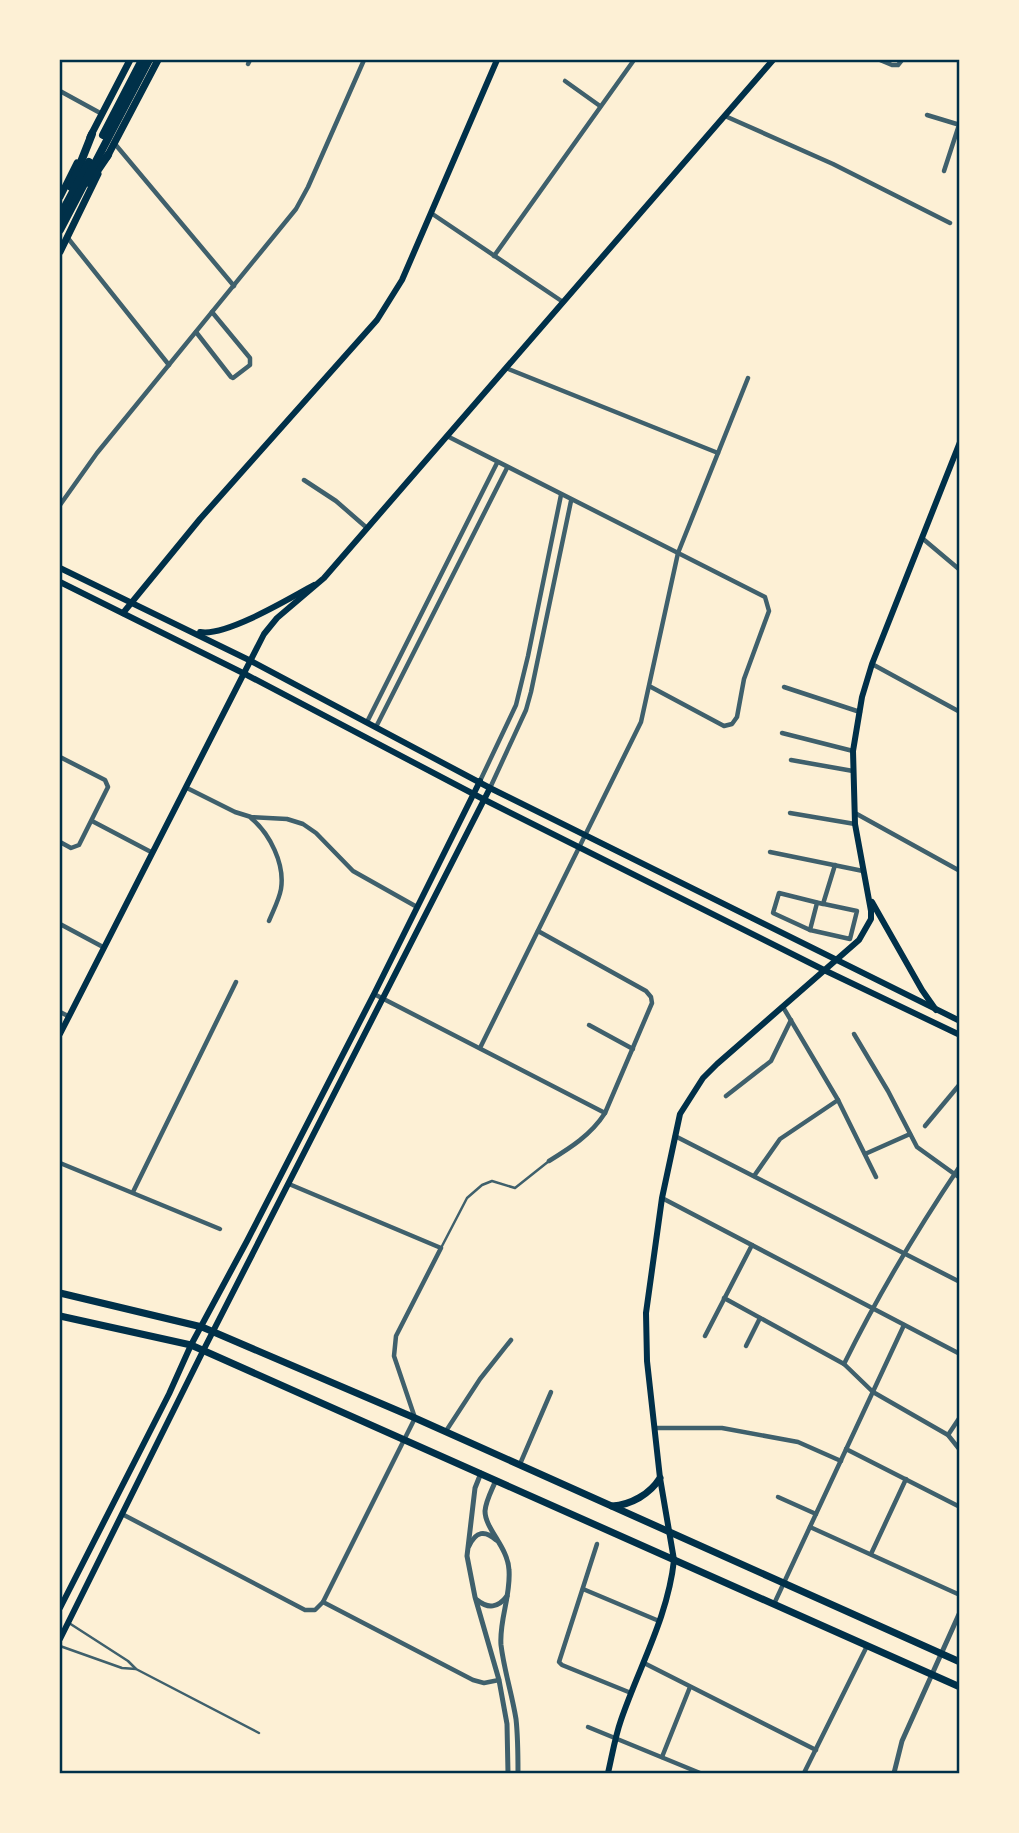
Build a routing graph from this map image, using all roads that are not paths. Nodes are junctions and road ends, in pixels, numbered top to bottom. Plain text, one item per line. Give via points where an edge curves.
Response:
1 (130, 60) edge
2 (142, 60) edge
3 (149, 60) edge
4 (159, 60) edge
5 (364, 60) edge
6 (497, 60) edge
7 (634, 60) edge
8 (773, 60) edge
9 (880, 60) edge
10 (902, 60) edge
11 (565, 81) dead end
12 (60, 91) edge
13 (600, 106) junction
14 (102, 114) junction
15 (724, 115) junction
16 (927, 115) dead end
17 (959, 125) edge
18 (92, 134) junction
19 (115, 144) junction
20 (108, 155) junction
21 (944, 171) dead end
22 (60, 197) edge
23 (431, 212) junction
24 (60, 221) edge
25 (950, 223) dead end
26 (67, 237) junction
27 (60, 252) edge
28 (494, 256) junction
29 (234, 285) junction
30 (563, 302) junction
31 (212, 312) junction
32 (196, 332) junction
33 (169, 365) junction
34 (506, 368) junction
35 (748, 378) dead end
36 (447, 436) junction
37 (960, 442) edge
38 (718, 453) junction
39 (498, 463) junction
40 (507, 468) junction
41 (303, 480) dead end
42 (561, 495) junction
43 (571, 501) junction
44 (60, 505) edge
45 (367, 528) junction
46 (922, 538) junction
47 (678, 553) junction
48 (547, 566) junction
49 (60, 568) edge
50 (557, 568) junction
51 (960, 570) edge
52 (324, 578) junction
53 (60, 582) edge
54 (131, 604) junction
55 (123, 612) junction
56 (419, 620) junction
57 (428, 624) junction
58 (189, 630) junction
59 (528, 656) junction
60 (538, 658) junction
61 (251, 661) junction
62 (872, 664) junction
63 (245, 674) junction
64 (650, 687) junction
65 (784, 687) dead end
66 (860, 712) junction
67 (960, 712) edge
68 (367, 722) junction
69 (376, 727) junction
70 (782, 733) dead end
71 (362, 734) junction
72 (370, 738) junction
73 (853, 751) junction
74 (60, 757) edge
75 (791, 760) dead end
76 (853, 771) junction
77 (480, 781) junction
78 (187, 788) junction
79 (490, 788) junction
80 (475, 794) junction
81 (485, 800) junction
82 (790, 813) dead end
83 (854, 813) junction
84 (251, 817) junction
85 (92, 821) junction
86 (855, 824) junction
87 (587, 835) junction
88 (60, 842) edge
89 (581, 847) junction
90 (151, 852) junction
91 (770, 852) dead end
92 (835, 865) junction
93 (863, 871) junction
94 (960, 871) edge
95 (871, 899) junction
96 (817, 904) junction
97 (824, 904) junction
98 (417, 907) junction
99 (269, 921) dead end
100 (60, 924) edge
101 (810, 930) junction
102 (538, 931) junction
103 (103, 947) junction
104 (835, 960) junction
105 (824, 970) junction
106 (236, 982) dead end
107 (374, 993) junction
108 (383, 999) junction
109 (782, 1006) junction
110 (937, 1011) junction
111 (60, 1012) edge
112 (68, 1016) junction
113 (791, 1019) junction
114 (960, 1022) edge
115 (589, 1025) dead end
116 (60, 1034) edge
117 (854, 1034) dead end
118 (959, 1034) edge
119 (480, 1048) junction
120 (633, 1049) junction
121 (344, 1051) junction
122 (354, 1056) junction
123 (960, 1084) edge
124 (726, 1096) dead end
125 (838, 1100) junction
126 (605, 1114) junction
127 (925, 1126) dead end
128 (910, 1133) junction
129 (674, 1136) junction
130 (865, 1154) junction
131 (549, 1161) joint
132 (60, 1163) edge
133 (960, 1166) edge
134 (954, 1174) junction
135 (754, 1176) junction
136 (876, 1177) dead end
137 (960, 1178) edge
138 (289, 1184) junction
139 (133, 1192) junction
140 (662, 1198) junction
141 (220, 1229) dead end
142 (240, 1238) dead end
143 (247, 1241) junction
144 (752, 1245) junction
145 (441, 1248) junction
146 (903, 1254) junction
147 (960, 1282) edge
148 (60, 1293) edge
149 (724, 1298) junction
150 (872, 1307) junction
151 (760, 1318) junction
152 (60, 1319) edge
153 (904, 1325) junction
154 (202, 1327) junction
155 (213, 1332) junction
156 (705, 1336) dead end
157 (511, 1339) dead end
158 (191, 1345) junction
159 (746, 1346) dead end
160 (203, 1351) junction
161 (960, 1354) edge
162 (844, 1364) junction
163 (551, 1392) dead end
164 (873, 1392) junction
165 (960, 1416) edge
166 (415, 1418) junction
167 (657, 1428) junction
168 (445, 1432) junction
169 (948, 1435) junction
170 (404, 1439) junction
171 (846, 1449) junction
172 (960, 1450) edge
173 (841, 1461) junction
174 (520, 1465) junction
175 (481, 1474) junction
176 (660, 1478) junction
177 (906, 1479) junction
178 (496, 1480) junction
179 (778, 1497) dead end
180 (610, 1506) junction
181 (960, 1507) edge
182 (122, 1514) junction
183 (816, 1514) junction
184 (810, 1527) junction
185 (670, 1532) junction
186 (597, 1545) dead end
187 (504, 1547) junction
188 (872, 1554) junction
189 (467, 1556) junction
190 (674, 1560) junction
191 (784, 1583) junction
192 (583, 1589) junction
193 (509, 1591) junction
194 (960, 1595) edge
195 (475, 1597) junction
196 (323, 1602) junction
197 (774, 1605) junction
198 (60, 1608) edge
199 (960, 1612) edge
200 (660, 1621) junction
201 (68, 1622) junction
202 (60, 1639) edge
203 (60, 1646) edge
204 (867, 1646) junction
205 (941, 1654) junction
206 (960, 1662) edge
207 (644, 1663) junction
208 (136, 1669) junction
209 (932, 1675) junction
210 (499, 1680) junction
211 (690, 1687) junction
212 (960, 1687) edge
213 (631, 1693) junction
214 (588, 1727) dead end
215 (259, 1733) dead end
216 (615, 1739) junction
217 (816, 1750) junction
218 (661, 1758) junction
219 (508, 1773) edge
220 (518, 1773) edge
221 (608, 1773) edge
222 (700, 1773) edge
223 (804, 1773) edge
224 (894, 1773) edge

1 - 14 main road
2 - 24 highway
3 - 24 highway
4 - 19 main road
5 - 29 street via 303,198
6 - 23 main road
7 - 13 street
8 - 15 main road
9 - 10 street via 898,65
11 - 13 street
12 - 14 street
13 - 28 street
14 - 18 main road
15 - 25 street
15 - 30 main road
16 - 17 street
17 - 21 street
18 - 22 main road
18 - 24 highway
19 - 20 main road
19 - 29 street
20 - 24 highway
20 - 26 main road
23 - 28 street
23 - 54 main road via 402,280 377,320
26 - 27 main road
26 - 33 street
28 - 30 street
29 - 31 street
30 - 34 main road
31 - 32 street
31 - 32 street via 250,358 250,365 231,377
32 - 33 street
33 - 44 street
34 - 36 main road
34 - 38 street
35 - 38 street
36 - 39 street
36 - 45 main road
37 - 46 main road
38 - 47 street
39 - 40 street
39 - 56 street
40 - 42 street
40 - 57 street
41 - 45 street
42 - 43 street
42 - 48 street
43 - 47 street
43 - 50 street
45 - 52 main road
46 - 51 street
46 - 62 main road
47 - 64 street
47 - 64 street via 761,594 769,611 732,724 724,726
48 - 50 street
48 - 59 street
49 - 54 main road
50 - 60 street
52 - 58 main road via 219,632
52 - 61 main road via 271,625
53 - 55 main road
54 - 55 main road
54 - 58 main road
55 - 63 main road
56 - 57 street
56 - 68 street
57 - 69 street
58 - 61 main road
59 - 60 street
59 - 77 street via 516,705
60 - 79 street via 526,710
61 - 63 main road
61 - 68 main road
62 - 66 main road
62 - 67 street
63 - 71 main road
63 - 78 main road
64 - 87 street via 641,722
65 - 66 street
66 - 73 main road
68 - 69 main road
68 - 71 main road
69 - 72 main road
69 - 77 main road
70 - 73 street
71 - 72 main road
72 - 80 main road
73 - 76 main road
74 - 85 street via 107,783
75 - 76 street
76 - 83 main road
77 - 79 main road
77 - 80 main road
78 - 84 street
78 - 90 main road
79 - 81 main road
79 - 87 main road
80 - 81 main road
80 - 98 main road
81 - 89 main road
81 - 108 main road
82 - 86 street
83 - 86 main road
83 - 94 street
84 - 98 street via 303,824 353,871
84 - 99 street via 264,831 280,865 280,892
85 - 88 street via 75,848
85 - 90 street
86 - 93 main road
87 - 89 street
87 - 104 main road
89 - 102 street
89 - 105 main road
90 - 103 main road
91 - 92 street
92 - 93 street
92 - 97 street
93 - 95 main road
95 - 104 main road via 869,926
95 - 110 main road
96 - 97 street
96 - 101 street
96 - 101 street via 779,893 773,913
97 - 101 street via 857,911 850,939
98 - 107 main road
100 - 103 street
102 - 119 street
102 - 120 street via 651,997
103 - 112 main road
104 - 105 main road
104 - 110 main road
105 - 109 main road
105 - 118 main road
106 - 139 street
107 - 108 street
107 - 121 main road
108 - 119 street
108 - 122 main road
109 - 113 street
109 - 129 main road via 703,1078 680,1114
110 - 114 main road
111 - 112 street
112 - 116 main road
113 - 124 street via 771,1061
113 - 125 street
115 - 120 street
117 - 128 street
119 - 126 street
120 - 126 street
121 - 122 main road
121 - 143 main road
122 - 138 main road
123 - 127 street
125 - 130 street
125 - 135 street via 780,1139
126 - 131 street via 589,1132
128 - 130 street
128 - 134 street via 918,1148
129 - 135 street
129 - 140 main road
130 - 136 street
131 - 145 lane via 515,1188 492,1181 473,1192
132 - 139 street
133 - 134 street
134 - 137 street
134 - 146 street
135 - 146 street
138 - 145 street
138 - 155 main road
139 - 141 street
140 - 144 street
140 - 167 main road via 646,1313
142 - 143 street
143 - 154 main road
144 - 149 street
144 - 150 street
145 - 166 street via 394,1345
146 - 147 street
146 - 150 street
148 - 154 main road
149 - 151 street
149 - 156 street
150 - 153 street
150 - 162 street
151 - 159 street
151 - 162 street
152 - 158 main road
153 - 161 street
153 - 164 street
154 - 155 main road
154 - 158 main road
155 - 160 main road
155 - 166 main road
157 - 168 street
158 - 160 main road
158 - 198 main road
160 - 170 main road
160 - 182 main road
162 - 164 street
163 - 174 street
164 - 169 street
164 - 171 street
165 - 169 street
166 - 168 main road
166 - 170 street
167 - 173 street via 722,1428 798,1442
167 - 176 main road
168 - 174 main road
169 - 172 street
170 - 175 main road
170 - 196 street
171 - 173 street
171 - 177 street
173 - 183 street
174 - 180 main road
175 - 178 main road
175 - 189 street via 475,1488
176 - 180 main road via 638,1499
176 - 185 main road
177 - 181 street
177 - 188 street
178 - 187 street via 485,1512
178 - 190 main road
179 - 183 street
180 - 185 main road
182 - 196 street via 305,1610 314,1610
182 - 201 main road
183 - 184 street
184 - 188 street
184 - 191 street
185 - 190 main road
185 - 191 main road
186 - 192 street
187 - 189 street via 481,1533 473,1538
187 - 193 street
188 - 194 street
189 - 195 street
190 - 197 main road
190 - 200 main road
191 - 197 street
191 - 205 main road
192 - 200 street
192 - 213 street via 560,1664
193 - 195 street via 495,1606
193 - 220 street via 501,1646 516,1720
195 - 210 street
196 - 210 street via 473,1680
197 - 204 main road
199 - 205 street
200 - 207 main road
201 - 202 main road
201 - 208 lane
203 - 208 lane
204 - 209 main road
204 - 217 street
205 - 206 main road
205 - 209 street
207 - 211 street
207 - 213 main road
208 - 215 lane
209 - 212 main road
209 - 224 street via 902,1741
210 - 219 street via 507,1724
211 - 217 street
211 - 218 street
213 - 216 main road
214 - 216 street
216 - 218 street
216 - 221 main road
217 - 223 street
218 - 222 street

